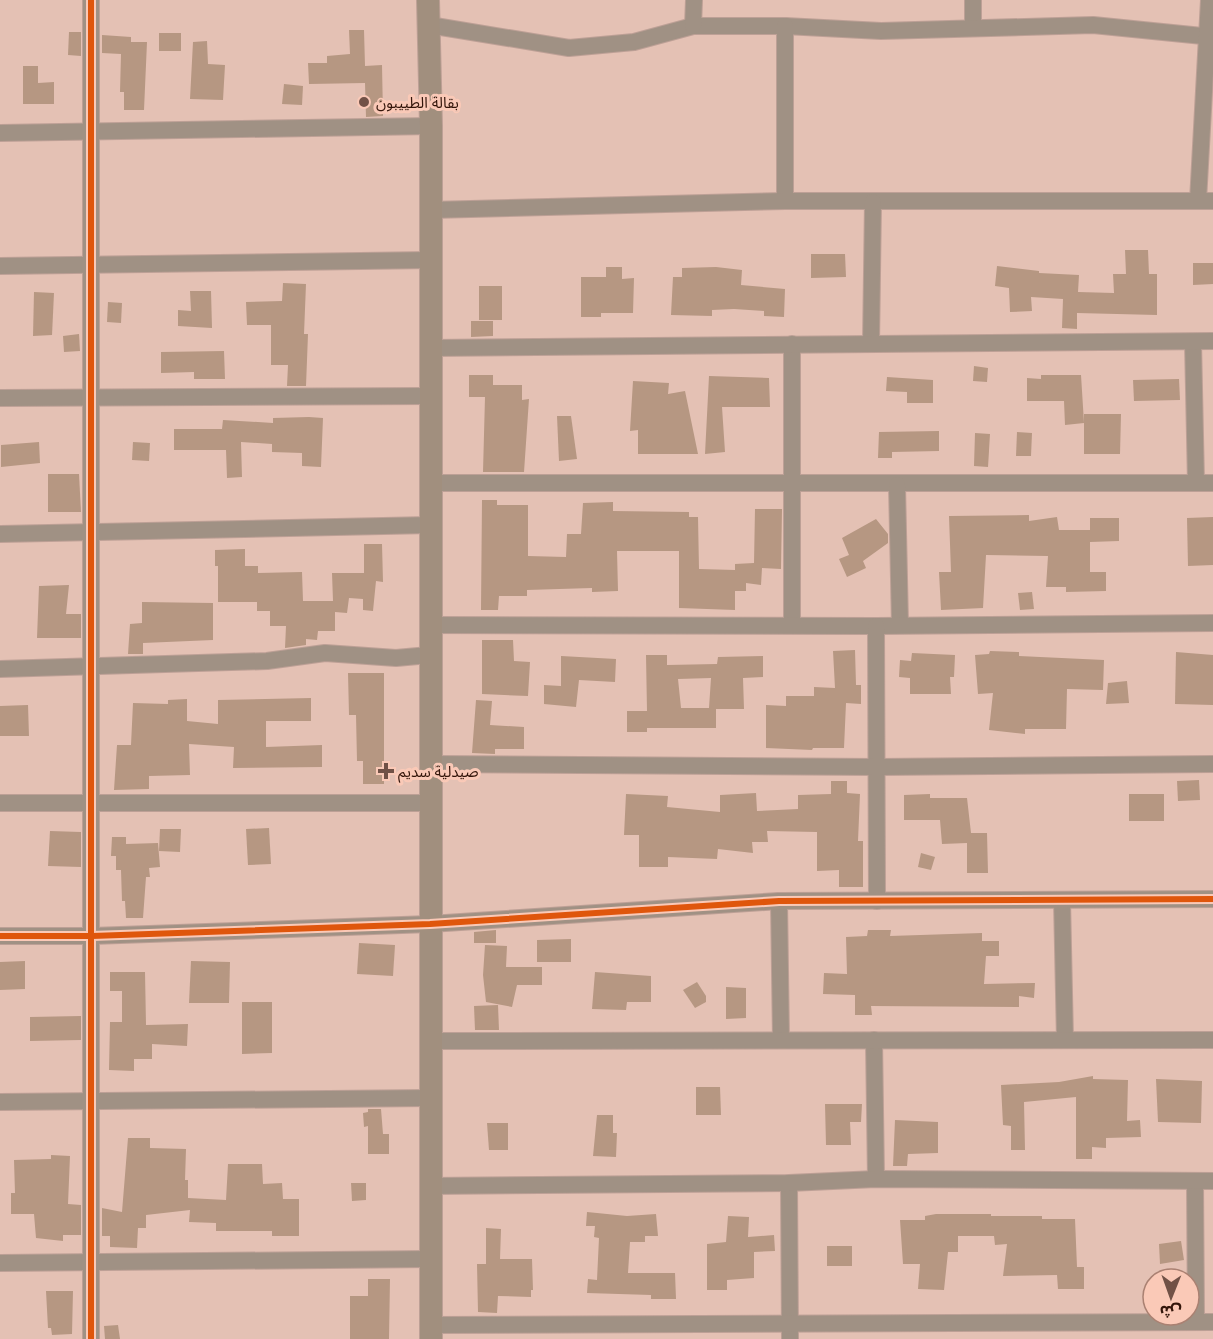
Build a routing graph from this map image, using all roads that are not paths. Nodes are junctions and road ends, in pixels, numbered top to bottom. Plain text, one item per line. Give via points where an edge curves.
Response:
1 (91, 0) edge
2 (428, 0) edge
3 (694, 0) edge
4 (972, 0) edge
5 (1209, 0) edge
6 (429, 25) junction
7 (693, 26) junction
8 (785, 26) junction
9 (973, 27) junction
10 (1210, 37) edge
11 (431, 126) junction
12 (92, 132) junction
13 (0, 133) edge
14 (785, 201) junction
15 (1206, 201) edge
16 (873, 202) junction
17 (430, 210) junction
18 (431, 260) junction
19 (92, 264) junction
20 (0, 266) edge
21 (1213, 341) edge
22 (1193, 342) junction
23 (792, 344) junction
24 (871, 344) junction
25 (430, 348) junction
26 (430, 396) junction
27 (0, 398) edge
28 (90, 398) junction
29 (430, 483) junction
30 (1196, 483) junction
31 (1213, 483) edge
32 (792, 484) junction
33 (897, 485) junction
34 (430, 525) junction
35 (0, 534) edge
36 (90, 534) junction
37 (1213, 623) edge
38 (792, 624) junction
39 (900, 625) junction
40 (429, 626) junction
41 (876, 626) junction
42 (429, 656) junction
43 (90, 668) junction
44 (0, 669) edge
45 (430, 764) junction
46 (1213, 764) edge
47 (878, 767) junction
48 (0, 803) edge
49 (90, 803) junction
50 (430, 803) junction
51 (1213, 898) edge
52 (1062, 900) junction
53 (779, 901) junction
54 (877, 901) junction
55 (430, 924) junction
56 (0, 936) edge
57 (92, 936) junction
58 (781, 1040) junction
59 (874, 1040) junction
60 (1065, 1040) junction
61 (1213, 1040) edge
62 (431, 1041) junction
63 (429, 1098) junction
64 (0, 1102) edge
65 (90, 1102) junction
66 (876, 1179) junction
67 (1213, 1181) edge
68 (1195, 1182) junction
69 (789, 1183) junction
70 (429, 1186) junction
71 (430, 1259) junction
72 (90, 1262) junction
73 (0, 1263) edge
74 (1205, 1322) edge
75 (431, 1332) edge
76 (790, 1332) edge
77 (912, 1332) edge
78 (91, 1339) edge

1 - 12 street
2 - 6 main road
3 - 7 street
4 - 9 street
5 - 10 street
6 - 7 street via 569,48 634,42
6 - 11 main road
7 - 8 street
8 - 9 street via 881,31
8 - 14 street
9 - 10 street via 1093,25
10 - 15 street
11 - 12 street
11 - 17 main road
12 - 13 street
12 - 19 street
14 - 16 street
14 - 17 street
15 - 16 street
16 - 24 street
17 - 18 main road
18 - 19 street
18 - 25 main road
19 - 20 street
19 - 28 street
21 - 22 street
22 - 24 street
22 - 30 street
23 - 24 street
23 - 25 street
23 - 32 street
25 - 26 main road
26 - 28 street
26 - 29 main road
27 - 28 street
28 - 36 street
29 - 32 street
29 - 34 main road
30 - 31 street
30 - 33 street
32 - 33 street
32 - 38 street
33 - 39 street
34 - 36 street
34 - 40 main road
35 - 36 street
36 - 43 street
37 - 39 street
38 - 40 street
38 - 41 street
39 - 41 street
40 - 42 main road
41 - 47 street
42 - 43 street via 325,653 267,661
42 - 45 main road
43 - 44 street
43 - 49 street
45 - 47 street
45 - 50 main road
46 - 47 street
47 - 54 street
48 - 49 street
49 - 50 street
49 - 57 street
50 - 55 main road
51 - 52 street
52 - 54 street
52 - 60 street
53 - 54 street
53 - 55 street
53 - 58 street
55 - 57 street
55 - 62 main road
56 - 57 street
57 - 65 street
58 - 59 street
58 - 62 street
59 - 60 street
59 - 66 street
60 - 61 street
62 - 63 main road
63 - 65 street
63 - 70 main road
64 - 65 street
65 - 72 street
66 - 68 street
66 - 69 street
67 - 68 street
68 - 74 street
69 - 70 street
69 - 76 street
70 - 71 main road
71 - 72 street
71 - 75 main road
72 - 73 street
72 - 78 street
74 - 77 street
75 - 76 street
76 - 77 street

